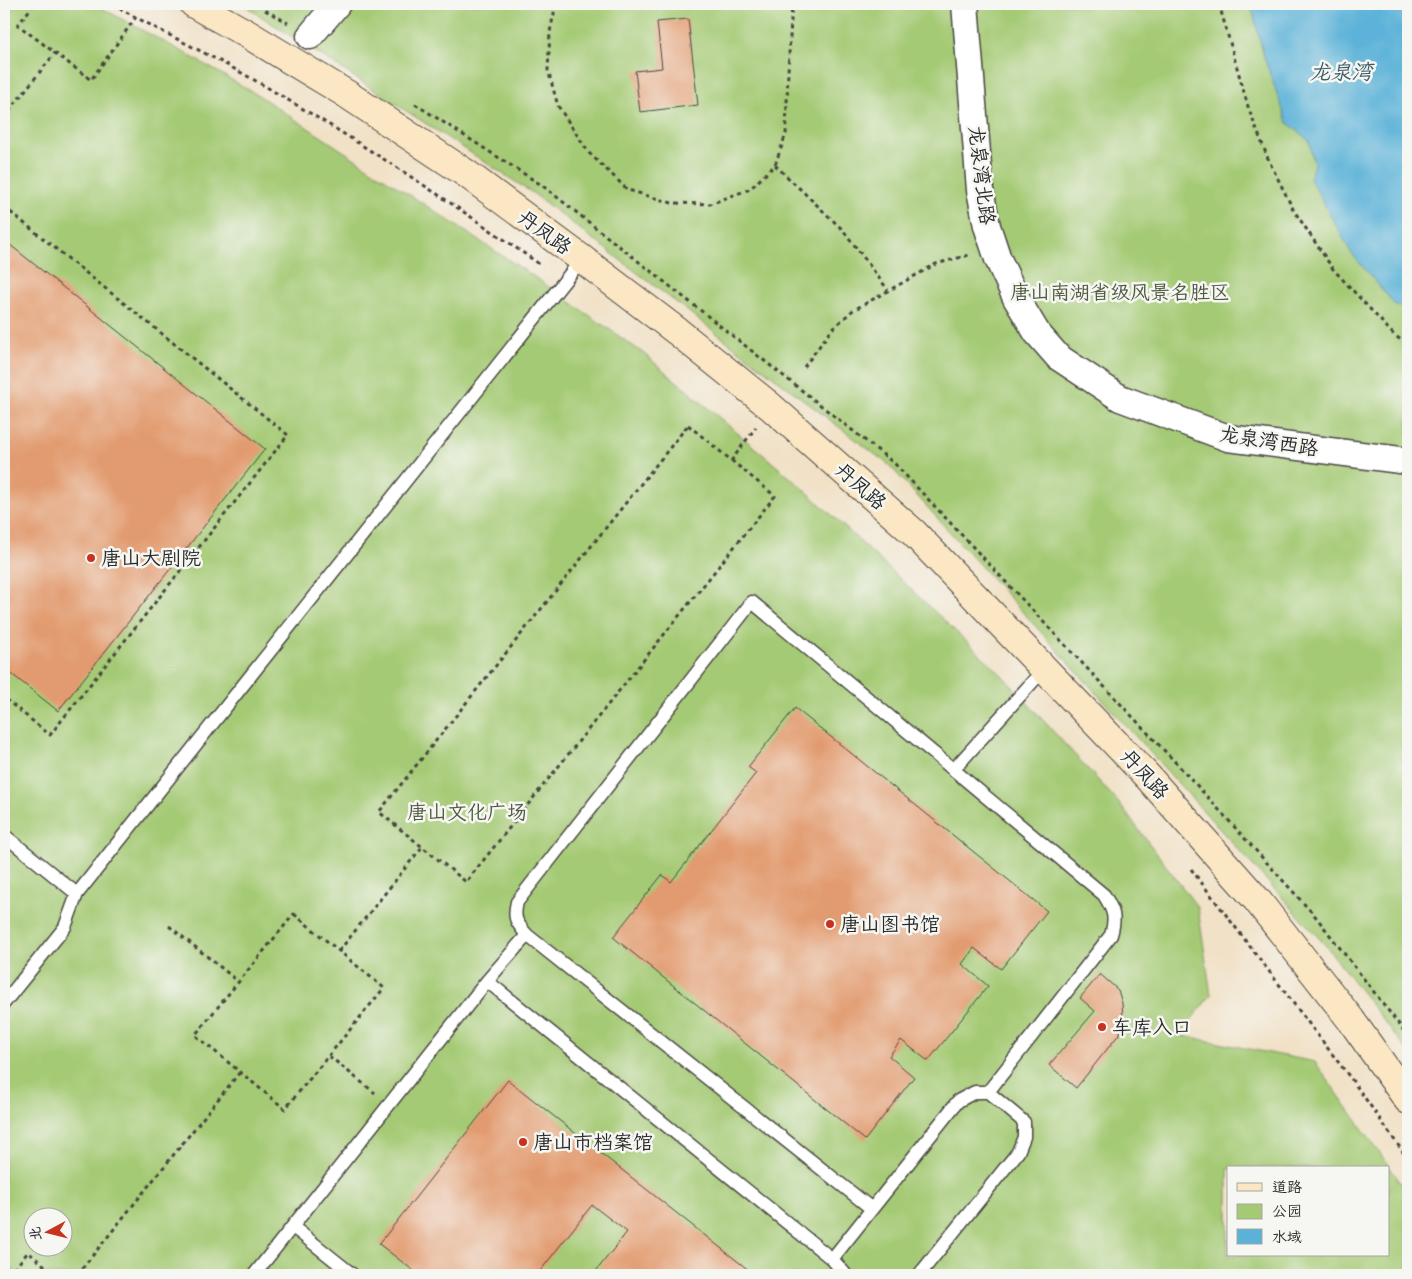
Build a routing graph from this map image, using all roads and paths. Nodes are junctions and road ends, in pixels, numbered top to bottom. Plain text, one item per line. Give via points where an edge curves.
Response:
1 (34, 4) edge
2 (112, 4) edge
3 (194, 4) edge
4 (336, 4) edge
5 (556, 4) edge
6 (792, 4) edge
7 (965, 4) edge
8 (1219, 4) edge
9 (136, 17) junction
10 (310, 36) dead end
11 (55, 53) junction
12 (4, 117) edge
13 (775, 165) junction
14 (4, 207) edge
15 (972, 254) dead end
16 (582, 258) junction
17 (564, 282) junction
18 (888, 291) junction
19 (1408, 345) edge
20 (1058, 357) joint
21 (804, 367) dead end
22 (763, 432) dead end
23 (731, 461) junction
24 (1408, 462) edge
25 (1045, 668) junction
26 (4, 698) edge
27 (954, 769) junction
28 (4, 835) edge
29 (422, 847) junction
30 (1189, 867) dead end
31 (77, 894) junction
32 (170, 926) dead end
33 (527, 934) junction
34 (339, 951) junction
35 (487, 981) junction
36 (238, 982) junction
37 (4, 1003) edge
38 (329, 1056) junction
39 (240, 1072) junction
40 (988, 1092) junction
41 (1408, 1100) edge
42 (389, 1104) junction
43 (1408, 1159) edge
44 (872, 1210) junction
45 (293, 1227) junction
46 (832, 1259) junction
47 (4, 1264) edge
48 (12, 1270) junction
49 (9, 1275) edge
50 (56, 1275) edge
51 (77, 1275) edge
52 (254, 1275) edge
53 (353, 1275) edge
54 (846, 1275) edge
55 (919, 1275) edge

1 - 11 path via 18,25
2 - 9 path
3 - 16 main road, 丹凤路 via 345,93 467,174
4 - 10 street
5 - 13 path via 550,32 548,70 558,106 589,153 628,190 672,204 710,204 750,189
6 - 13 path via 786,134
7 - 20 street, 龙泉湾北路 via 980,190 987,226 1016,298 1037,333
8 - 19 path via 1249,110 1293,209 1333,269 1394,335
9 - 11 path via 91,80
9 - 17 path via 254,80 327,124
11 - 12 path
13 - 18 path via 843,230
14 - 26 path via 288,435 50,735
15 - 18 path via 936,264
16 - 17 lane
16 - 25 main road, 丹凤路 via 762,400 854,479 912,532
17 - 31 lane
18 - 21 path via 852,311 832,329
20 - 24 street, 龙泉湾西路 via 1120,398 1228,438
22 - 23 path via 756,427
23 - 29 path via 775,496 466,882
23 - 29 path via 688,425 378,812
25 - 27 lane
25 - 41 main road, 丹凤路 via 1148,777 1257,900 1351,1020
27 - 33 lane via 752,602 518,902 514,914 518,925
27 - 40 lane via 1104,895 1115,920 1111,935
28 - 31 lane
29 - 34 path
30 - 43 path via 1355,1084
31 - 37 lane via 65,927
32 - 36 path
33 - 35 lane
33 - 44 lane
34 - 36 path via 294,914
34 - 38 path via 384,988
35 - 42 lane
35 - 46 lane
36 - 39 path via 195,1035
38 - 39 path via 285,1109
38 - 42 path
39 - 51 path
40 - 44 lane via 975,1092 958,1101
40 - 55 lane via 1024,1122 1024,1137 1018,1152
42 - 45 lane
44 - 46 lane
45 - 52 lane
45 - 53 lane
46 - 54 lane
47 - 48 path
48 - 49 path
48 - 50 path via 28,1252

